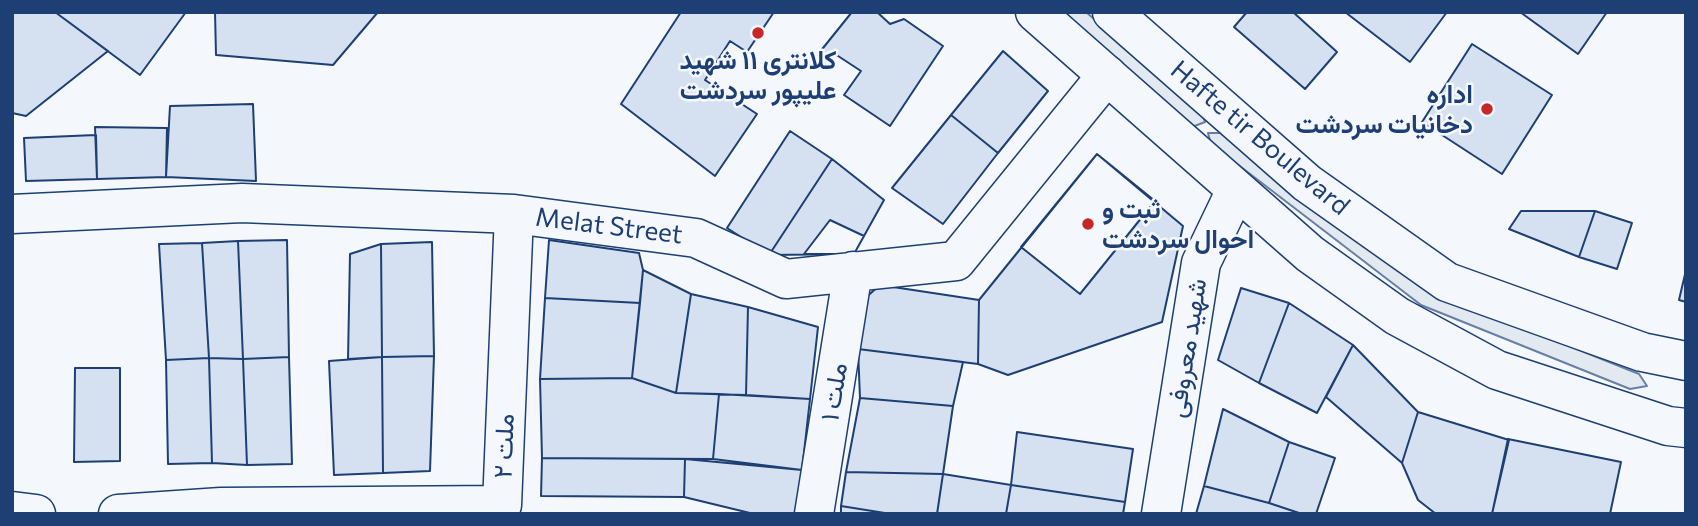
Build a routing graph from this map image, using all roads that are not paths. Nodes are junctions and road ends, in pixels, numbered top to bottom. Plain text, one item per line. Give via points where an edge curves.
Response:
1 (1035, 12) edge
2 (1112, 12) edge
3 (1108, 75) junction
4 (1236, 190) junction
5 (12, 214) edge
6 (514, 214) junction
7 (853, 271) junction
8 (1686, 361) edge
9 (1686, 428) edge
10 (12, 511) edge
11 (36, 514) edge
12 (118, 514) edge
13 (814, 514) edge
14 (1161, 514) edge

1 - 3 street, Hafte tir Boulevard
2 - 8 street, Hafte tir Boulevard via 1307,183 1447,282 1642,352
3 - 4 street, Hafte tir Boulevard
3 - 7 street, Melat Street via 956,261
4 - 9 street, Hafte tir Boulevard via 1310,254 1396,316 1497,370
4 - 14 street, شهید معروفی via 1201,263
5 - 6 street, Melat Street via 242,203
6 - 7 street, Melat Street via 696,238 786,279
6 - 12 street, ملت ۲ via 502,505 221,507
7 - 13 street, ملت ۱
10 - 11 street

